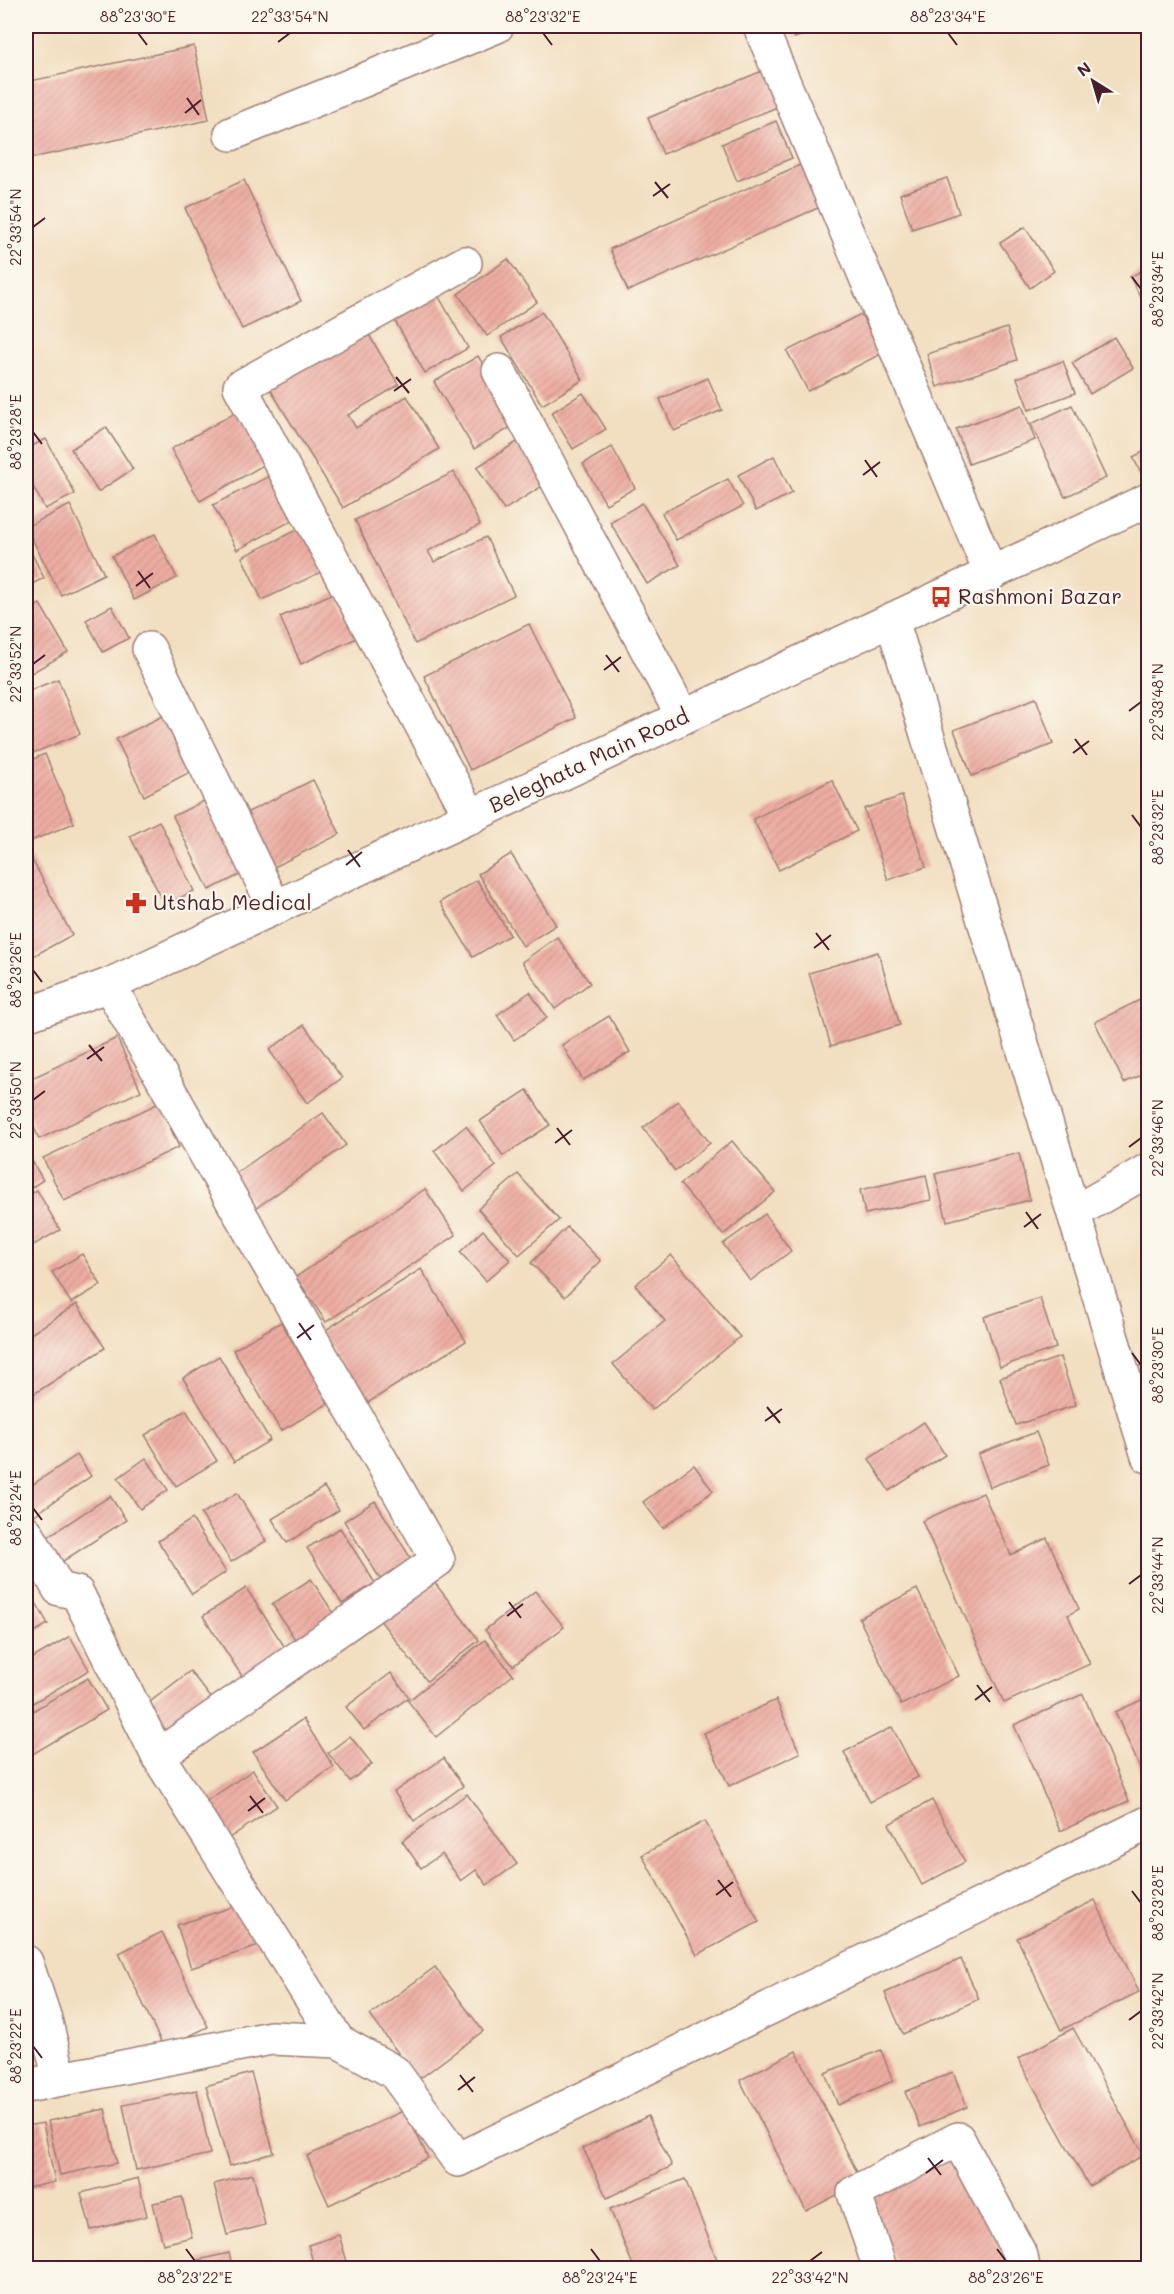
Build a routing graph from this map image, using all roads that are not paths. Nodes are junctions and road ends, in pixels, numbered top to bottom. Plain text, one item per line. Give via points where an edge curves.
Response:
1 (497, 26) edge
2 (760, 26) edge
3 (231, 134) dead end
4 (465, 263) dead end
5 (498, 371) dead end
6 (1149, 500) edge
7 (991, 574) junction
8 (892, 620) junction
9 (149, 649) dead end
10 (683, 717) junction
11 (471, 817) junction
12 (275, 908) junction
13 (109, 985) junction
14 (26, 1015) edge
15 (1149, 1170) edge
16 (1075, 1212) junction
17 (1149, 1456) edge
18 (26, 1532) edge
19 (158, 1756) junction
20 (1149, 1823) edge
21 (26, 1962) edge
22 (338, 2041) junction
23 (60, 2079) junction
24 (26, 2086) edge
25 (880, 2268) edge
26 (1023, 2268) edge

1 - 3 street
2 - 7 street
4 - 11 street via 240,387
5 - 10 street
6 - 7 street, Beleghata Main Road
7 - 8 street, Beleghata Main Road
8 - 10 street, Beleghata Main Road
8 - 16 street
9 - 12 street
10 - 11 street, Beleghata Main Road
11 - 12 street, Beleghata Main Road
12 - 13 street, Beleghata Main Road
13 - 14 street, Beleghata Main Road
13 - 19 street via 438,1560
15 - 16 street
16 - 17 street
18 - 19 street via 59,1589 77,1593
19 - 22 street
20 - 22 street via 458,2160 394,2072
21 - 23 street
22 - 23 street via 271,2038
23 - 24 street
25 - 26 street via 854,2193 958,2139 1021,2256

